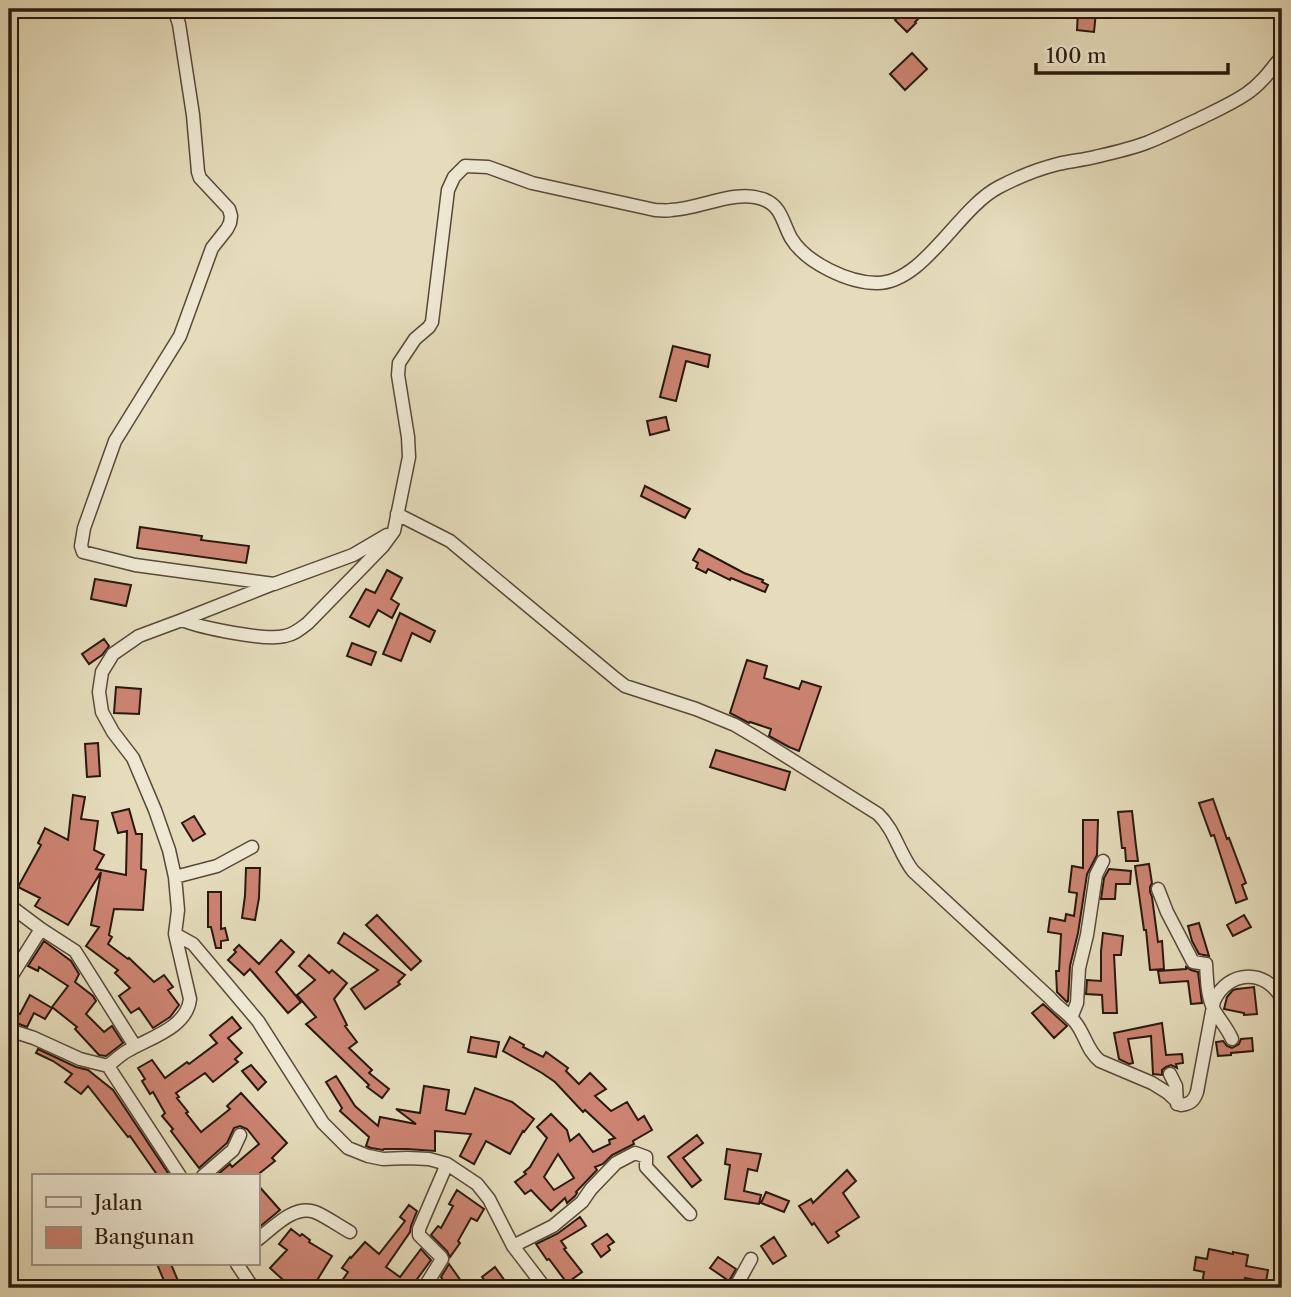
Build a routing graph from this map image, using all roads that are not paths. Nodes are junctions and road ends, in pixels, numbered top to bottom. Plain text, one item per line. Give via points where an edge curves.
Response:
1 (174, 9) edge
2 (1282, 56) edge
3 (397, 514) junction
4 (394, 531) junction
5 (274, 584) junction
6 (182, 621) junction
7 (252, 848) dead end
8 (1103, 860) dead end
9 (175, 877) junction
10 (1158, 889) dead end
11 (9, 905) edge
12 (41, 929) junction
13 (175, 934) junction
14 (9, 980) edge
15 (1282, 999) edge
16 (1213, 1007) junction
17 (1071, 1018) junction
18 (9, 1030) edge
19 (1232, 1040) dead end
20 (135, 1046) junction
21 (108, 1066) junction
22 (1170, 1074) dead end
23 (1177, 1104) junction
24 (240, 1135) dead end
25 (447, 1164) junction
26 (179, 1174) edge
27 (205, 1174) edge
28 (690, 1214) dead end
29 (350, 1232) dead end
30 (259, 1238) edge
31 (513, 1245) junction
32 (751, 1259) dead end
33 (238, 1266) edge
34 (253, 1288) edge
35 (424, 1288) edge
36 (545, 1288) edge
37 (735, 1288) edge

1 - 5 street via 198,172 229,209 230,223 212,247 180,336 115,441 81,546 91,555 135,565
2 - 3 street via 1247,94 1145,144 1059,164 989,192 925,258 894,281 852,280 832,271 803,252 778,209 756,197 656,210 532,183 488,167 465,166 448,190 432,322 399,363 409,457
3 - 4 street
3 - 17 street via 456,546 625,686 735,725 878,814 913,870
4 - 5 street via 353,555
4 - 6 street via 295,633 263,637
5 - 6 street
6 - 9 street via 139,636 113,654 102,672 99,692 102,712 133,758 155,810
7 - 9 street via 217,866
8 - 17 street via 1096,875
9 - 13 street
10 - 16 street via 1193,962 1206,964
11 - 12 street
12 - 14 street
12 - 20 street via 75,951
13 - 20 street via 189,1009 171,1026
13 - 25 street via 193,944 258,1021 323,1123 348,1148 383,1159 429,1159
15 - 16 street via 1268,981 1245,977 1223,986
16 - 19 street
16 - 23 street via 1197,1092 1188,1104
17 - 23 street via 1093,1056 1152,1083
18 - 21 street
20 - 21 street
21 - 26 street
22 - 23 street
24 - 27 street via 233,1150
25 - 31 street via 477,1184
25 - 35 street via 419,1229 442,1259
28 - 31 street via 646,1167 646,1157 635,1153 616,1163 582,1202 552,1226
29 - 30 street via 306,1210 290,1215
31 - 36 street
32 - 37 street
33 - 34 street

